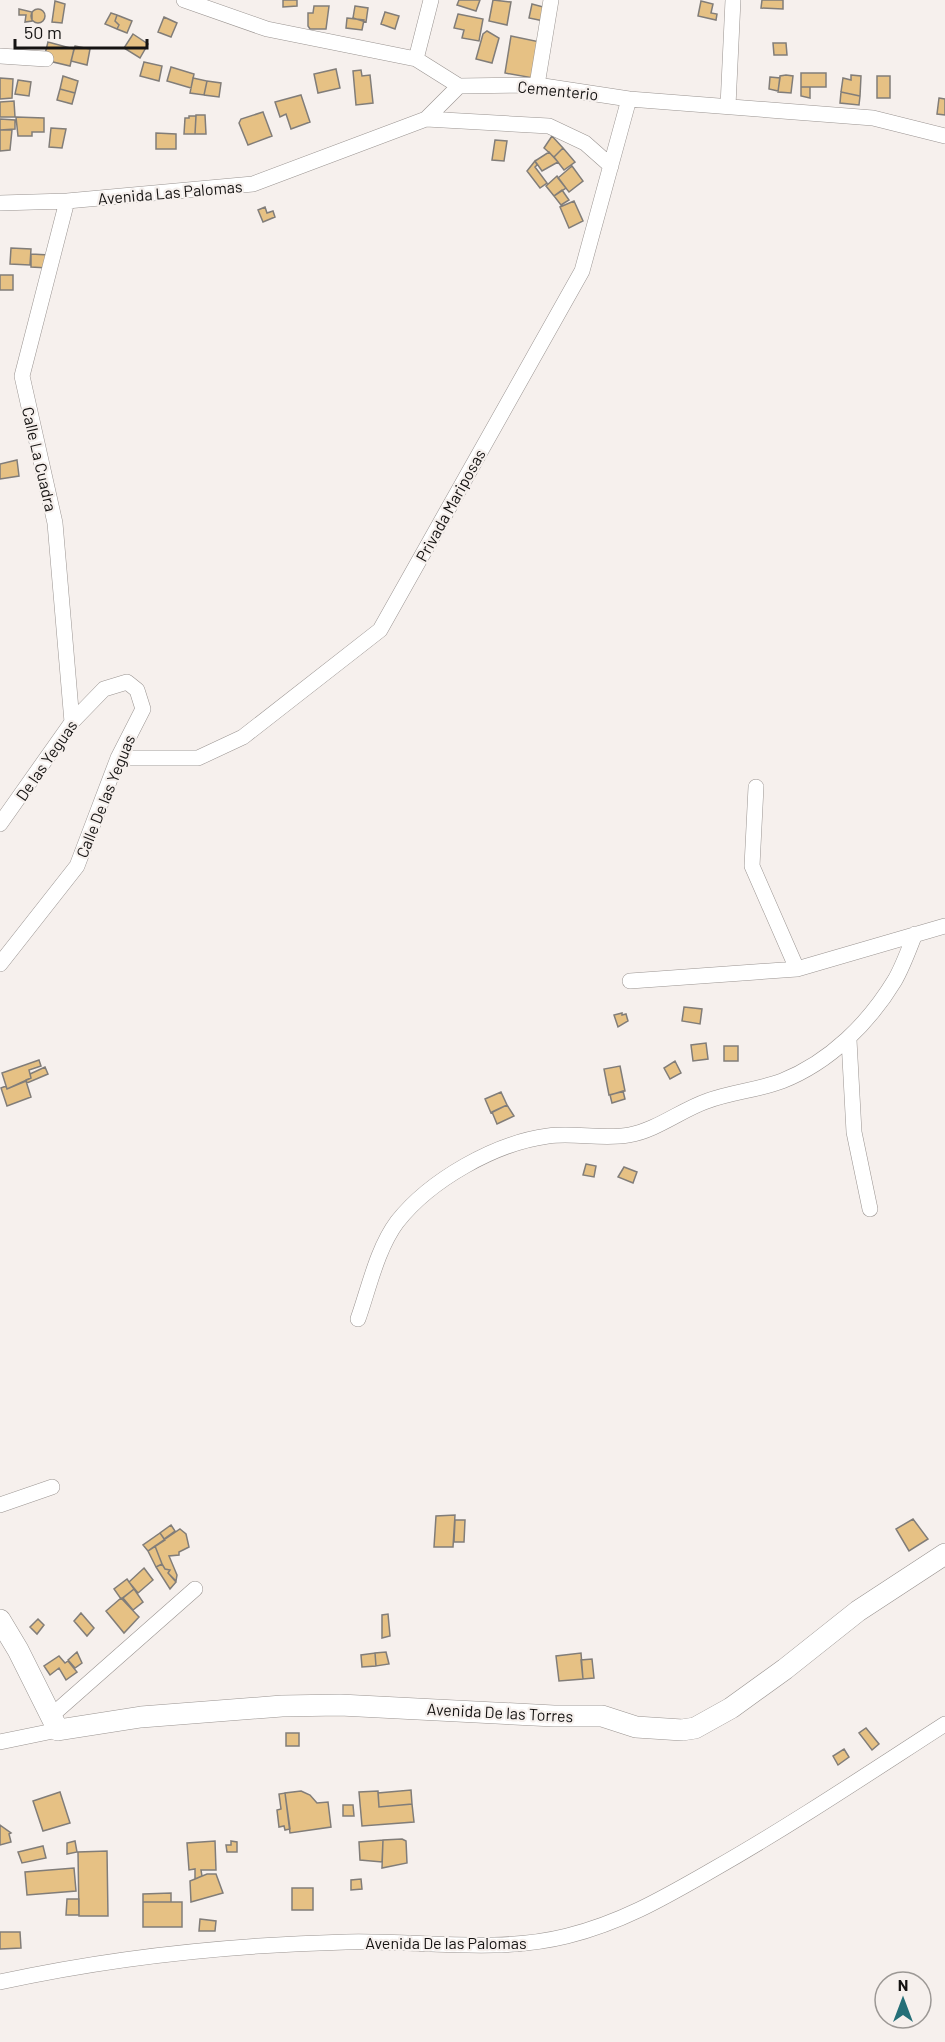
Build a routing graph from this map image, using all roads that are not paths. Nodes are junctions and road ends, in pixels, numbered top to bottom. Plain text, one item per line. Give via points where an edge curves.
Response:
1 (184, 0) edge
2 (431, 0) edge
3 (551, 0) edge
4 (733, 0) edge
5 (0, 56) edge
6 (46, 59) dead end
7 (416, 59) junction
8 (537, 85) junction
9 (459, 86) junction
10 (629, 99) junction
11 (728, 105) junction
12 (426, 119) junction
13 (945, 136) edge
14 (611, 166) junction
15 (67, 201) junction
16 (0, 203) edge
17 (127, 682) joint
18 (72, 722) junction
19 (118, 758) junction
20 (756, 787) dead end
21 (0, 824) edge
22 (945, 926) edge
23 (915, 934) junction
24 (0, 964) edge
25 (797, 969) junction
26 (630, 981) dead end
27 (849, 1040) junction
28 (870, 1209) dead end
29 (358, 1319) dead end
30 (52, 1487) dead end
31 (0, 1505) edge
32 (945, 1554) edge
33 (195, 1589) dead end
34 (0, 1620) edge
35 (54, 1723) junction
36 (945, 1724) edge
37 (0, 1742) edge
38 (0, 1982) edge

1 - 7 street via 267,29
2 - 7 street
3 - 8 street
4 - 11 street
5 - 6 street
7 - 9 street
8 - 9 street, Cementerio
8 - 10 street, Cementerio
9 - 12 street, Avenida Las Palomas
10 - 11 street, Cementerio
10 - 14 street, Privada Mariposas
11 - 13 street, Cementerio via 873,118
12 - 14 street via 549,126 585,143
12 - 15 street, Avenida Las Palomas via 253,184
14 - 19 street, Privada Mariposas via 582,271 380,630 243,737 198,758
15 - 16 street, Avenida Las Palomas
15 - 18 street, Calle La Cuadra via 22,376 55,523
17 - 18 street, De las Yeguas via 104,689
17 - 19 street, Calle De las Yeguas via 136,690 143,709
18 - 21 street, De las Yeguas
19 - 24 street, Calle De las Yeguas via 77,866
20 - 25 street via 753,866
22 - 23 street
23 - 25 street
23 - 27 street via 895,980
25 - 26 street
27 - 28 street via 854,1132
27 - 29 street via 782,1081 710,1099 644,1132 610,1137 549,1135 481,1156 418,1201 397,1223 385,1244
30 - 31 street
32 - 35 street, Avenida De las Torres via 858,1611 730,1708 695,1728 636,1727 602,1716 340,1705
33 - 35 street
34 - 35 street
35 - 37 street, Avenida De las Torres
36 - 38 street, Avenida De las Palomas via 758,1844 635,1914 566,1936 527,1943 348,1942 144,1955

